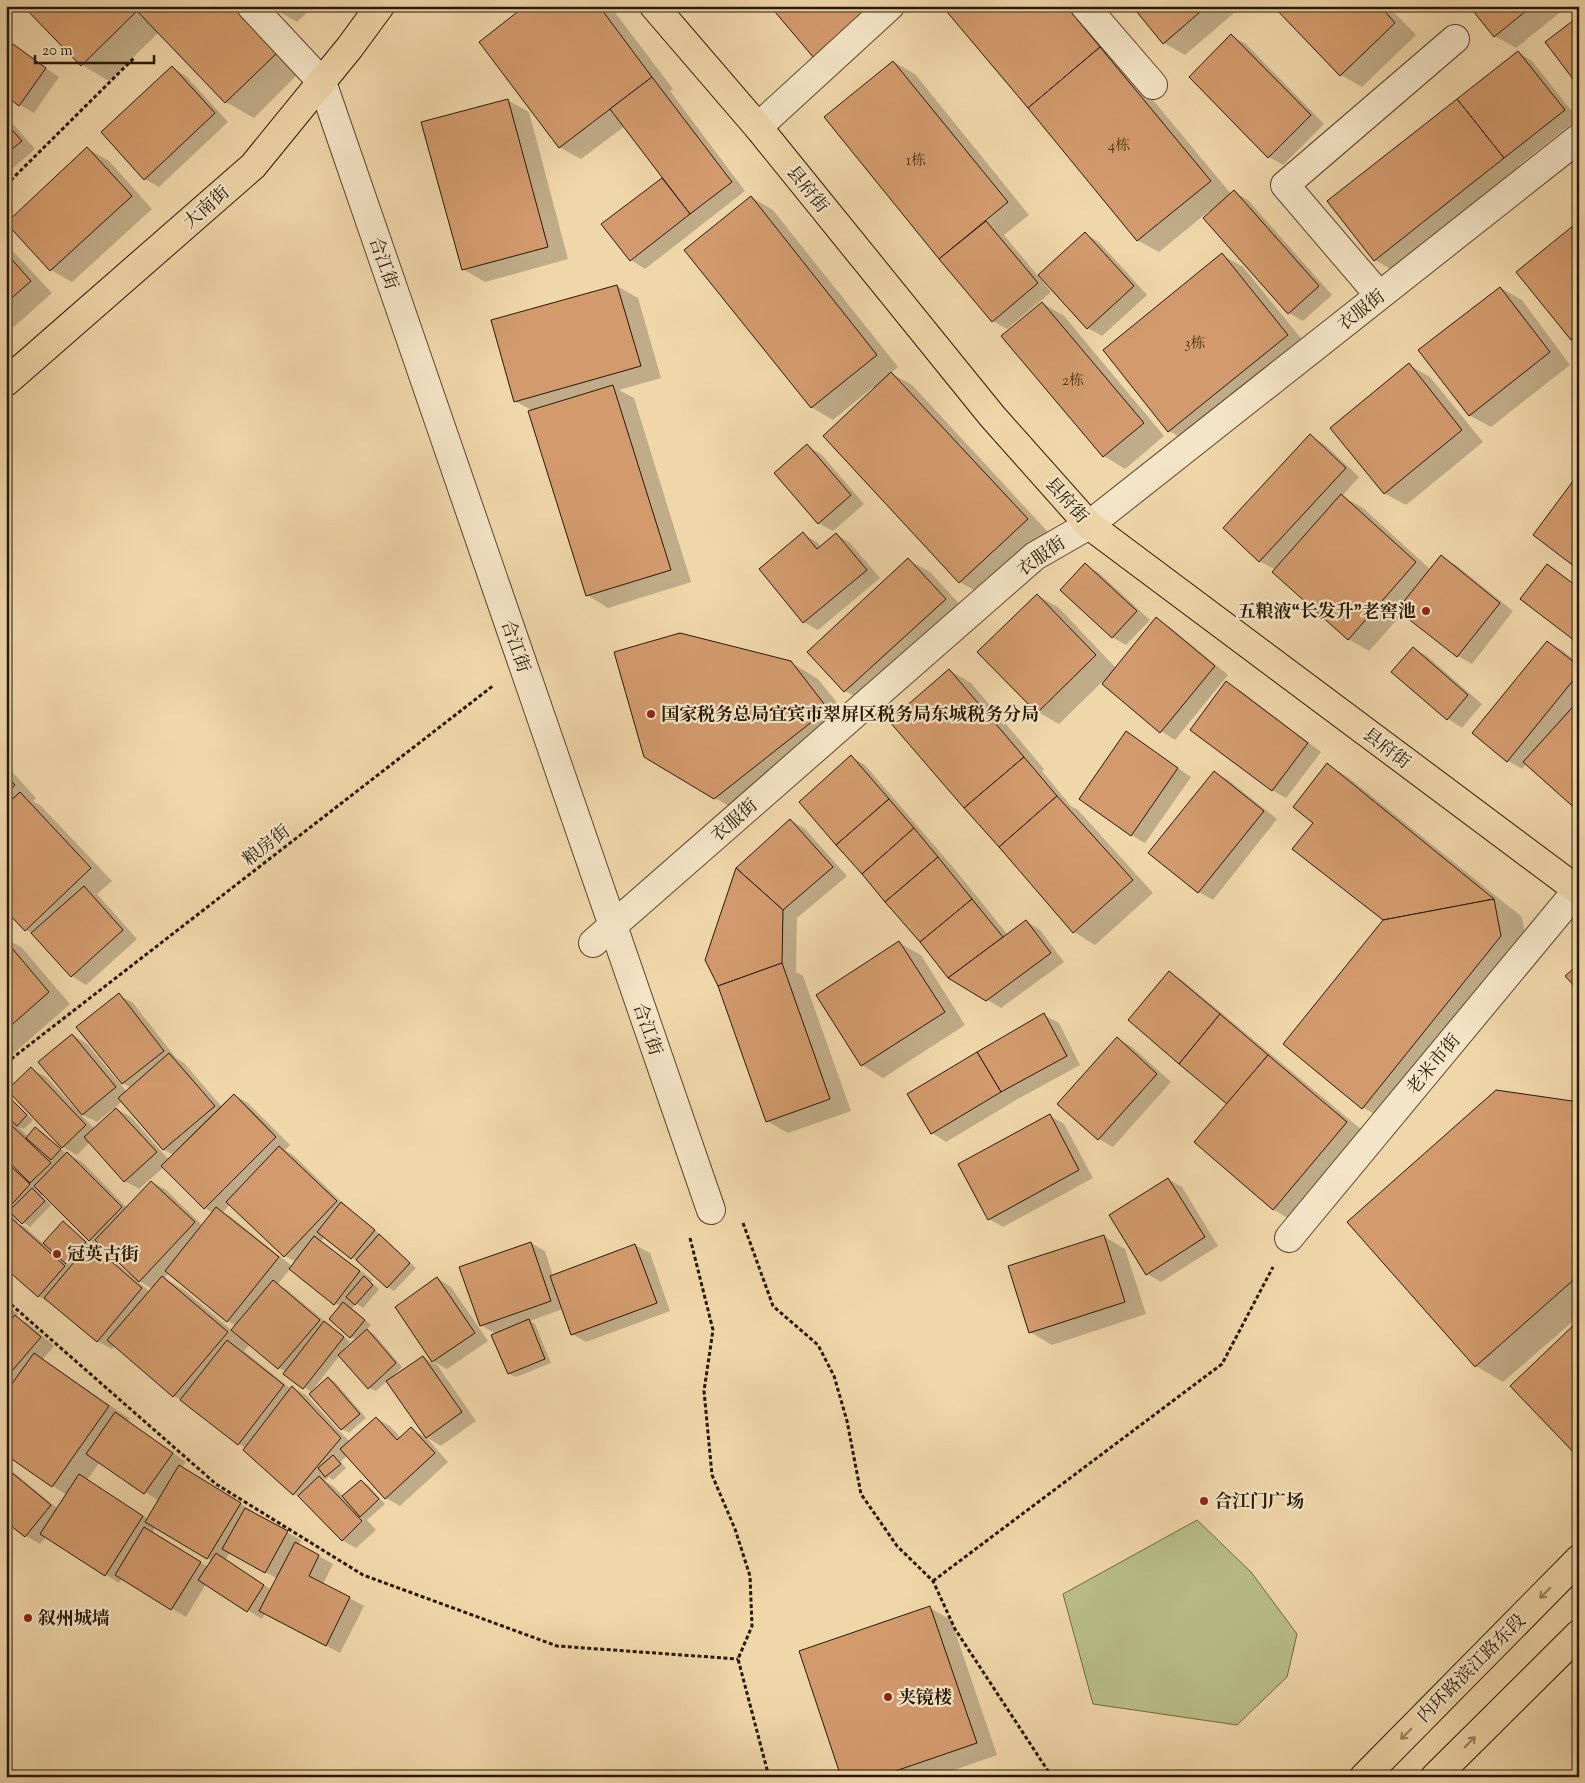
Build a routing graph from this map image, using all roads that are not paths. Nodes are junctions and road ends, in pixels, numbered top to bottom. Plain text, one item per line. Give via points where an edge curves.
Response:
1 (250, 6) edge
2 (380, 6) edge
3 (654, 6) edge
4 (890, 6) edge
5 (1085, 6) edge
6 (1455, 39) dead end
7 (322, 82) junction
8 (1152, 85) dead end
9 (758, 126) junction
10 (1579, 138) edge
11 (1379, 296) junction
12 (6, 382) edge
13 (1089, 525) junction
14 (1578, 890) edge
15 (603, 935) junction
16 (711, 1210) dead end
17 (1289, 1238) road end
18 (1579, 1559) edge
19 (1579, 1634) edge
20 (1364, 1777) edge
21 (1435, 1777) edge

1 - 7 street
2 - 7 main road, 大南街
3 - 9 main road, 县府街
4 - 9 street
5 - 8 street
6 - 11 street via 1285,185
7 - 12 main road, 大南街 via 253,166
7 - 15 street, 合江街 via 522,663
9 - 13 main road, 县府街 via 992,416
10 - 11 street, 衣服街
11 - 13 street, 衣服街
13 - 14 main road, 县府街
13 - 15 street, 衣服街 via 1035,556
14 - 17 street, 老米市街
15 - 16 street, 合江街
18 -> 20 main road, 内环路滨江路东段
21 -> 19 main road

